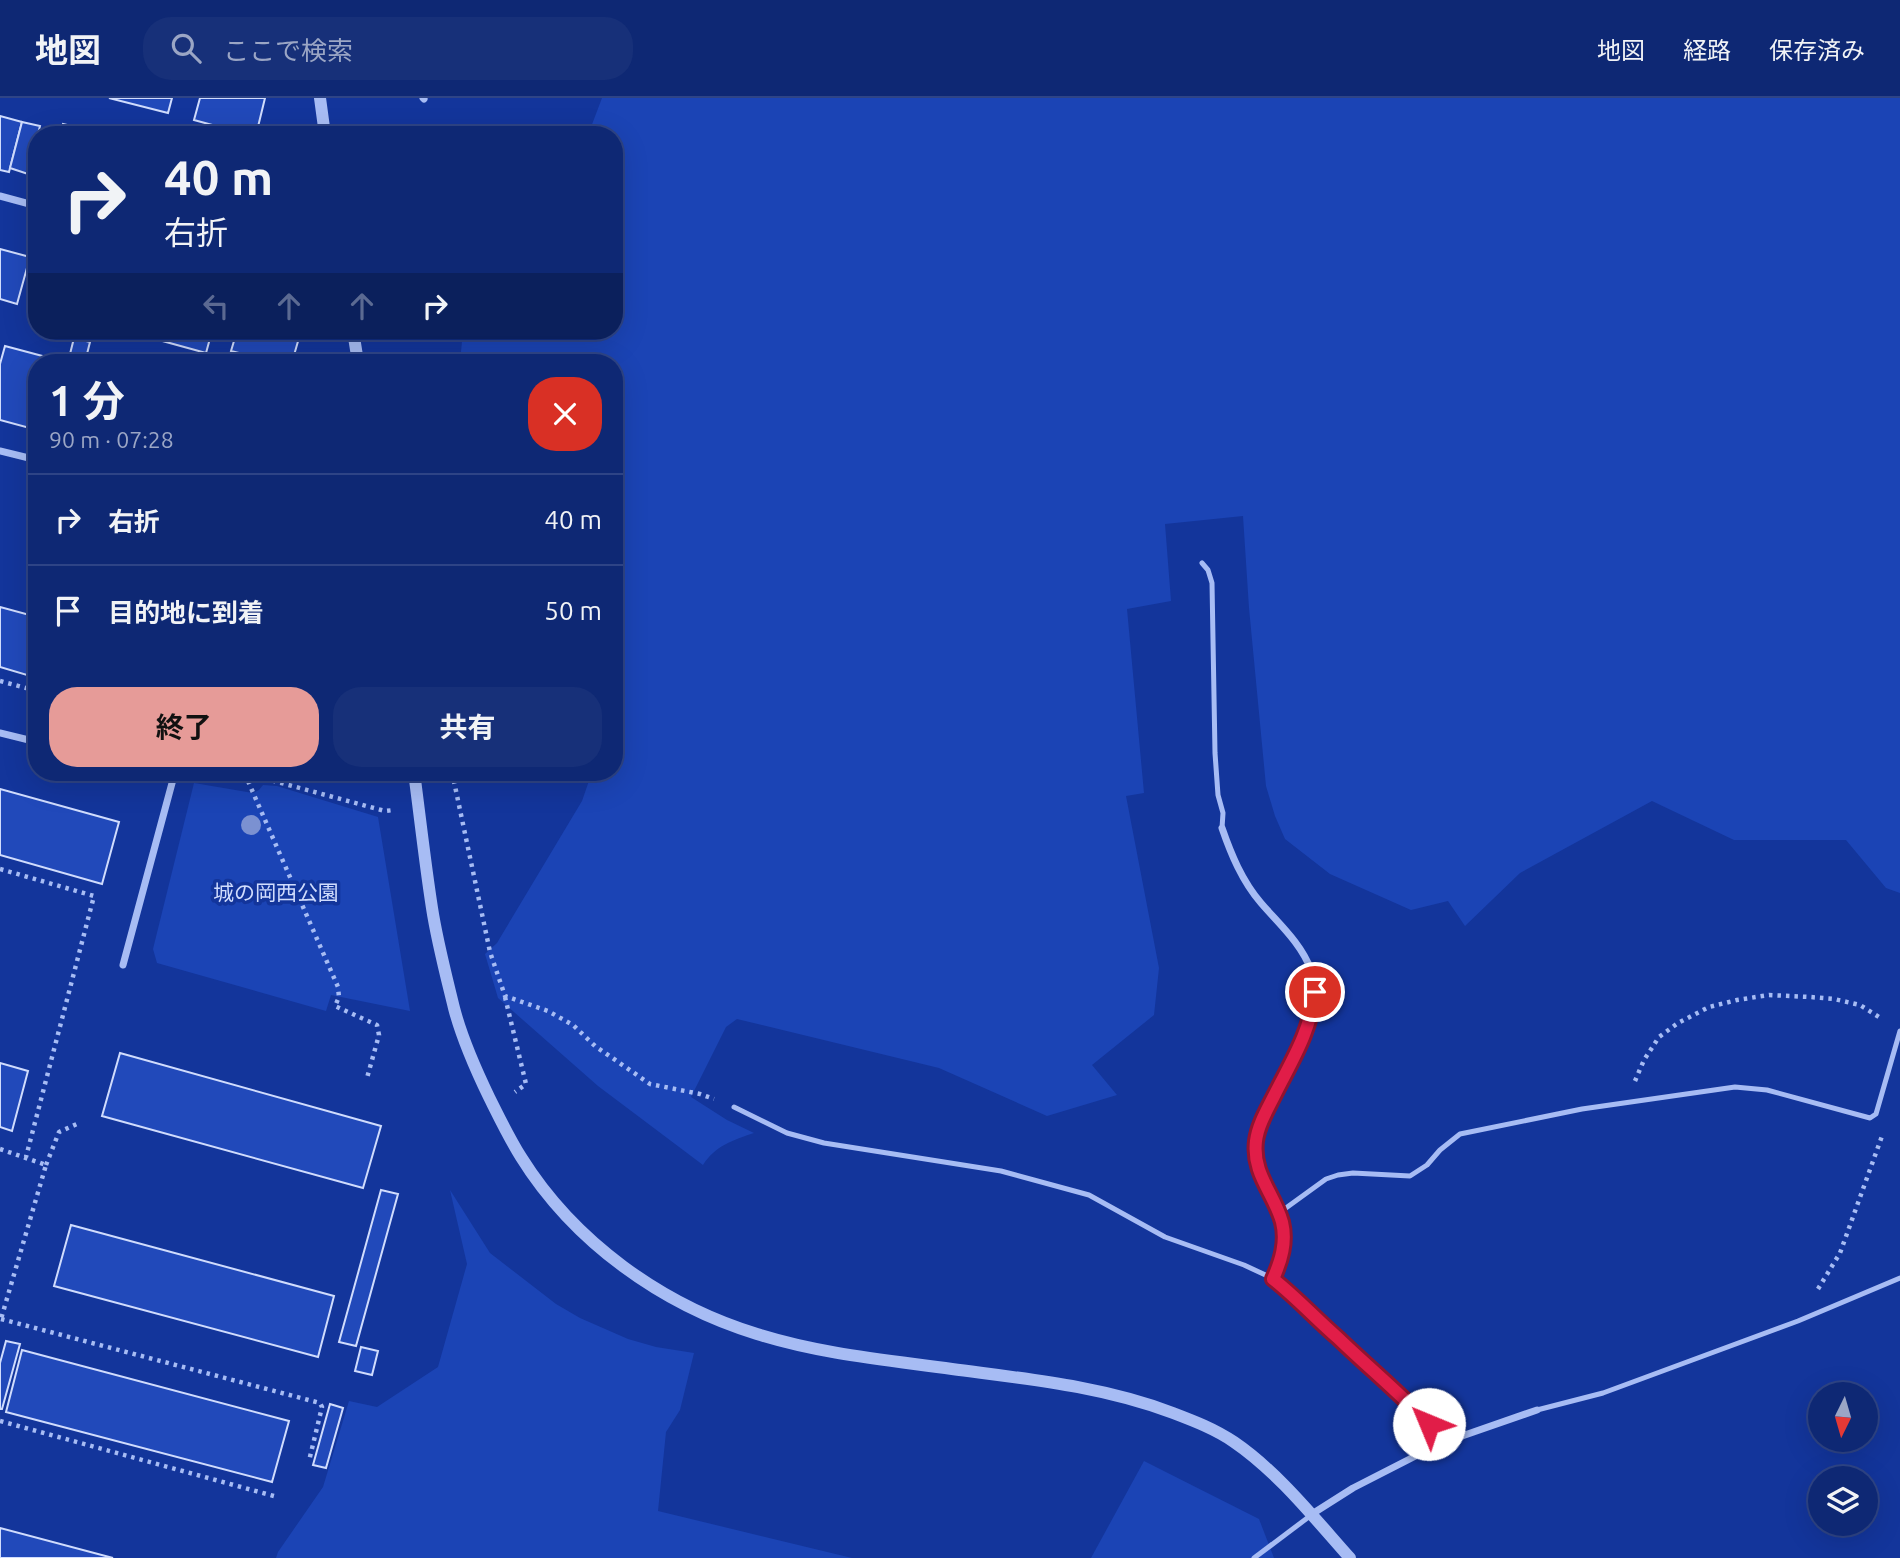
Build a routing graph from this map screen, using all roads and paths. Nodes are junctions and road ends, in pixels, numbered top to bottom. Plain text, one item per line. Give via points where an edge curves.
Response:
1 (320, 98) edge
2 (324, 126) edge
3 (0, 196) edge
4 (28, 204) edge
5 (0, 451) edge
6 (28, 458) edge
7 (1202, 563) dead end
8 (0, 681) edge
9 (28, 689) edge
10 (0, 733) edge
11 (28, 740) edge
12 (173, 781) edge
13 (248, 781) edge
14 (274, 781) edge
15 (415, 781) edge
16 (454, 781) edge
17 (394, 810) dead end
18 (1222, 828) joint
19 (0, 869) edge
20 (123, 965) dead end
21 (505, 996) junction
22 (1900, 1031) edge
23 (367, 1078) dead end
24 (512, 1093) dead end
25 (1626, 1101) junction
26 (734, 1107) joint
27 (1876, 1114) junction
28 (79, 1123) dead end
29 (0, 1149) edge
30 (26, 1157) junction
31 (46, 1165) junction
32 (1279, 1213) junction
33 (1840, 1253) dead end
34 (1900, 1278) edge
35 (1273, 1279) junction
36 (0, 1320) edge
37 (1537, 1410) joint
38 (0, 1421) edge
39 (1440, 1444) junction
40 (309, 1461) dead end
41 (275, 1496) dead end
42 (1312, 1514) junction
43 (1254, 1558) edge
44 (1350, 1558) edge

1 - 2 street
3 - 4 street
5 - 6 street
7 - 18 lane via 1212,583 1215,753
8 - 9 path
10 - 11 street
12 - 20 street
13 - 23 path via 338,987 335,1006 377,1025 379,1035
14 - 17 path
15 - 42 street via 432,910 455,1011 474,1065 521,1157 545,1192 608,1255 672,1299 756,1334 816,1350 1078,1386 1140,1400 1202,1423 1235,1443
16 - 21 path via 490,952
18 - 32 street via 1246,883 1303,952 1315,992 1306,1031 1256,1140 1258,1171
19 - 30 path via 94,896
21 - 24 path via 526,1084
21 - 26 path via 573,1025 650,1084 700,1094
22 - 25 path via 1860,1004 1834,999 1769,995 1709,1007 1658,1037
22 - 27 lane
25 - 27 lane via 1735,1087 1767,1090 1870,1118
25 - 32 lane via 1460,1134 1410,1176 1338,1175
26 - 35 lane via 803,1138 1001,1171 1089,1195 1165,1237
27 - 33 path via 1884,1130
28 - 31 path via 59,1132
29 - 30 path
30 - 31 path
31 - 36 path
32 - 35 street via 1284,1242
34 - 37 lane via 1616,1388
35 - 39 street via 1415,1409
36 - 40 path via 320,1403
37 - 39 street
38 - 41 path
39 - 42 street
42 - 43 lane
42 - 44 street

